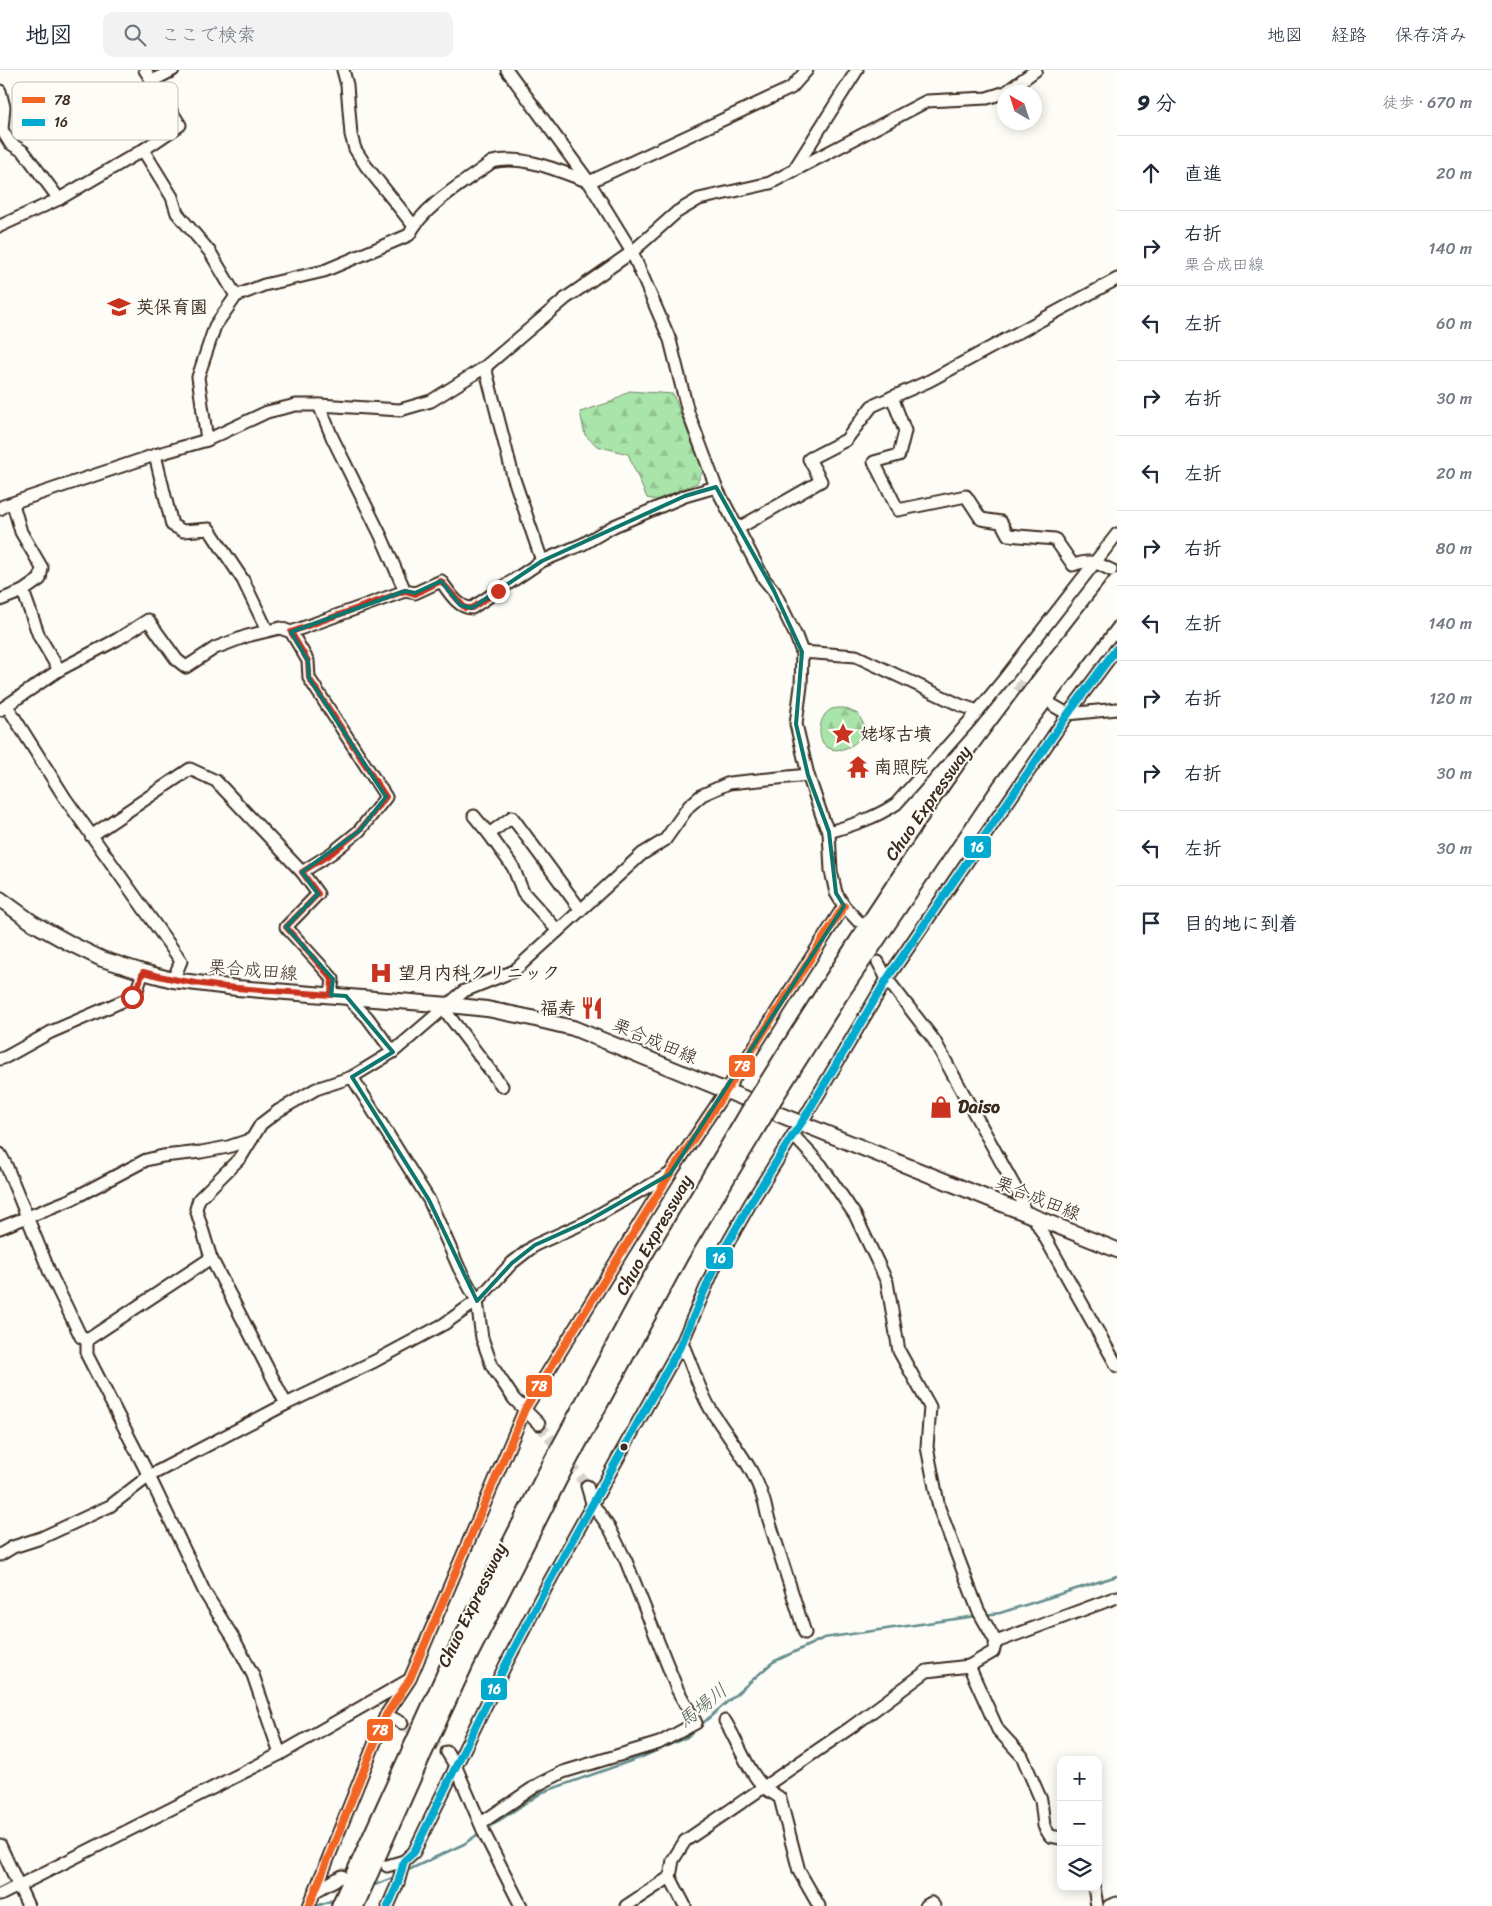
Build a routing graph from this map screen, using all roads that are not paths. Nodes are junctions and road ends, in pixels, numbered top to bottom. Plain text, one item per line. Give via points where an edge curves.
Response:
1 (145, 70) edge
2 (173, 70) edge
3 (343, 70) edge
4 (807, 70) edge
5 (858, 70) edge
6 (1036, 70) edge
7 (509, 71) edge
8 (152, 81) joint
9 (0, 91) edge
10 (1, 131) edge
11 (158, 140) edge
12 (143, 150) junction
13 (794, 169) junction
14 (589, 182) junction
15 (59, 198) junction
16 (0, 226) edge
17 (414, 226) junction
18 (632, 252) junction
19 (1117, 279) edge
20 (236, 296) junction
21 (485, 367) junction
22 (892, 397) junction
23 (319, 405) junction
24 (207, 440) junction
25 (155, 455) junction
26 (716, 487) junction
27 (4, 503) edge
28 (737, 529) junction
29 (1117, 534) edge
30 (542, 561) junction
31 (1095, 562) junction
32 (1114, 576) edge
33 (23, 591) junction
34 (405, 591) junction
35 (0, 600) edge
36 (1117, 603) edge
37 (267, 630) junction
38 (291, 632) junction
39 (1117, 648) edge
40 (802, 652) junction
41 (59, 670) junction
42 (1005, 678) junction
43 (1016, 684) tunnel mouth
44 (1054, 706) dead end
45 (3, 708) edge
46 (1117, 708) edge
47 (978, 711) junction
48 (1068, 714) junction
49 (808, 775) junction
50 (474, 816) dead end
51 (829, 832) junction
52 (489, 834) junction
53 (91, 836) junction
54 (302, 872) junction
55 (0, 900) edge
56 (844, 906) junction
57 (580, 909) junction
58 (858, 921) dead end
59 (558, 931) junction
60 (878, 962) dead end
61 (143, 972) junction
62 (887, 979) junction
63 (173, 980) junction
64 (331, 995) junction
65 (346, 996) junction
66 (446, 1007) junction
67 (393, 1052) junction
68 (0, 1059) edge
69 (352, 1077) junction
70 (502, 1086) dead end
71 (726, 1091) junction
72 (762, 1106) junction
73 (802, 1122) junction
74 (793, 1134) junction
75 (252, 1139) junction
76 (0, 1154) edge
77 (670, 1174) junction
78 (1028, 1214) junction
79 (28, 1218) junction
80 (0, 1228) edge
81 (1117, 1250) edge
82 (211, 1258) junction
83 (477, 1301) junction
84 (86, 1340) junction
85 (682, 1343) junction
86 (1117, 1366) edge
87 (286, 1404) junction
88 (525, 1409) junction
89 (539, 1424) tunnel mouth
90 (149, 1476) junction
91 (587, 1486) tunnel mouth
92 (592, 1502) junction
93 (0, 1555) edge
94 (1117, 1597) edge
95 (806, 1633) dead end
96 (996, 1642) junction
97 (969, 1666) junction
98 (410, 1679) junction
99 (386, 1715) junction
100 (725, 1721) dead end
101 (402, 1723) tunnel mouth
102 (447, 1752) tunnel mouth
103 (280, 1754) junction
104 (456, 1767) junction
105 (764, 1787) junction
106 (483, 1828) junction
107 (1057, 1837) edge
108 (0, 1845) edge
109 (388, 1866) dead end
110 (402, 1870) junction
111 (670, 1877) junction
112 (346, 1879) junction
113 (18, 1886) junction
114 (1095, 1891) edge
115 (0, 1895) edge
116 (311, 1900) edge
117 (1117, 1903) edge
118 (356, 1904) edge
119 (28, 1906) edge
120 (340, 1906) edge
121 (388, 1906) edge
122 (521, 1906) edge
123 (626, 1906) edge
124 (685, 1906) edge
125 (819, 1906) edge
126 (926, 1906) edge
127 (934, 1906) edge
128 (1097, 1906) edge
129 (1110, 1906) edge

1 - 8 street
2 - 8 street
3 - 17 street via 355,150
4 - 14 street via 791,88
5 - 13 street
6 - 13 street via 1006,92 986,98 926,101
7 - 14 street
9 - 10 street via 4,107
10 - 15 street via 10,143 24,152
11 - 12 street
12 - 15 street
12 - 20 street via 172,197 177,213 210,252
13 - 18 street via 770,183 699,199 677,212
14 - 17 street via 532,163 492,162 440,201
14 - 18 street
15 - 16 street
17 - 20 street via 410,236 324,271 264,285
18 - 21 street via 566,298
18 - 26 street via 670,340 688,412
19 - 22 street via 928,381
20 - 24 street via 215,326 198,377
21 - 23 street via 431,401 400,410
21 - 30 street via 516,485
22 - 28 street via 872,406 846,440 808,460 821,481
22 - 31 street via 905,430 899,455 874,462 898,510 966,496 981,519 1001,522 1008,535 1055,539 1072,564 1087,560
23 - 24 street via 296,405 267,412
23 - 34 street
24 - 25 street
25 - 27 street
25 - 37 street via 172,525 183,531 209,529 243,580
26 - 28 street
26 - 30 street via 685,496 614,526 583,544
27 - 33 street via 42,568 40,579
28 - 40 street via 774,591
29 - 31 street
30 - 34 street via 472,608 460,605 441,581 415,594
31 - 32 street
31 - 42 street
32 - 72 highway, Chuo Expressway via 894,887 829,985
33 - 35 street
33 - 41 street via 39,636
34 - 38 street
36 - 72 highway, Chuo Expressway via 982,784
37 - 38 street via 280,628
37 - 41 street via 215,648 186,667 177,660 148,620 118,640
38 - 54 street via 308,661 309,678 386,797 359,831
39 - 48 street
40 - 47 street via 856,656
40 - 49 street via 796,724
41 - 45 street
42 - 43 street
42 - 47 street
44 - 48 street
45 - 53 street
46 - 48 street
47 - 51 street via 896,804 864,822
48 - 62 street
49 - 51 street
49 - 57 street via 729,783 702,795 689,806 665,840 642,854
50 - 52 street
51 - 56 street via 831,871 836,892
52 - 57 street via 512,817
52 - 59 street via 513,866 523,892
53 - 54 street via 190,769 216,781
53 - 63 street via 181,962
54 - 64 street via 318,894 286,927 332,979
55 - 61 main road, 栗合成田線 via 71,944
56 - 58 street
56 - 71 street
57 - 59 street
59 - 66 street via 514,971 464,991
60 - 62 street
61 - 63 main road, 栗合成田線
61 - 68 street via 132,997 51,1032
62 - 73 street
62 - 78 street via 934,1040
63 - 64 main road, 栗合成田線
64 - 65 main road, 栗合成田線
65 - 66 main road, 栗合成田線
65 - 67 street via 367,1017
66 - 67 street
66 - 70 street
66 - 71 main road, 栗合成田線 via 503,1012 573,1028
67 - 69 street
69 - 75 street via 316,1089 278,1111 260,1124
69 - 83 street via 429,1200
71 - 72 main road, 栗合成田線
71 - 77 street
72 - 73 main road, 栗合成田線
72 - 112 highway, Chuo Expressway via 647,1285 453,1657
72 - 118 highway, Chuo Expressway via 559,1478 461,1672
73 - 74 street
73 - 78 main road, 栗合成田線
74 - 85 street via 716,1264
74 - 96 street via 821,1165 855,1216 886,1282 899,1352 930,1407 927,1447 939,1508 978,1610
75 - 79 street via 219,1149 146,1160
75 - 82 street via 241,1157 199,1199 196,1209
76 - 79 street
77 - 83 street via 611,1209 535,1246 512,1263
77 - 88 street
78 - 81 main road, 栗合成田線
78 - 86 street
79 - 80 street
79 - 84 street via 50,1273 81,1337
82 - 84 street
82 - 87 street
83 - 87 street via 444,1324
83 - 88 street via 482,1338 492,1366 514,1400
84 - 90 street via 88,1355
85 - 92 street
85 - 95 street via 710,1408 740,1451 764,1496
87 - 90 street
88 - 89 street
88 - 98 street
90 - 93 street via 110,1506
90 - 103 street via 204,1593 253,1675
91 - 92 street
92 - 104 street via 506,1664
92 - 106 street via 626,1561 676,1689 696,1723 659,1743 563,1772 539,1784
94 - 96 street
96 - 97 street via 993,1652
97 - 105 street via 928,1671
97 - 107 street via 998,1730 1022,1756 1041,1800 1044,1826 1050,1836
98 - 99 street
98 - 103 street
99 - 101 street
99 - 116 street
100 - 105 street via 754,1775
102 - 104 street
103 - 113 street
104 - 106 street
104 - 110 street
105 - 111 street via 684,1841 673,1860
105 - 125 street via 780,1798 799,1871
106 - 122 street
108 - 113 street
109 - 110 street
110 - 121 street
111 - 123 street
111 - 124 street
112 - 116 street
112 - 120 highway, Chuo Expressway
113 - 115 street
113 - 119 street
114 - 128 street
117 - 129 street
126 - 127 street via 931,1902

